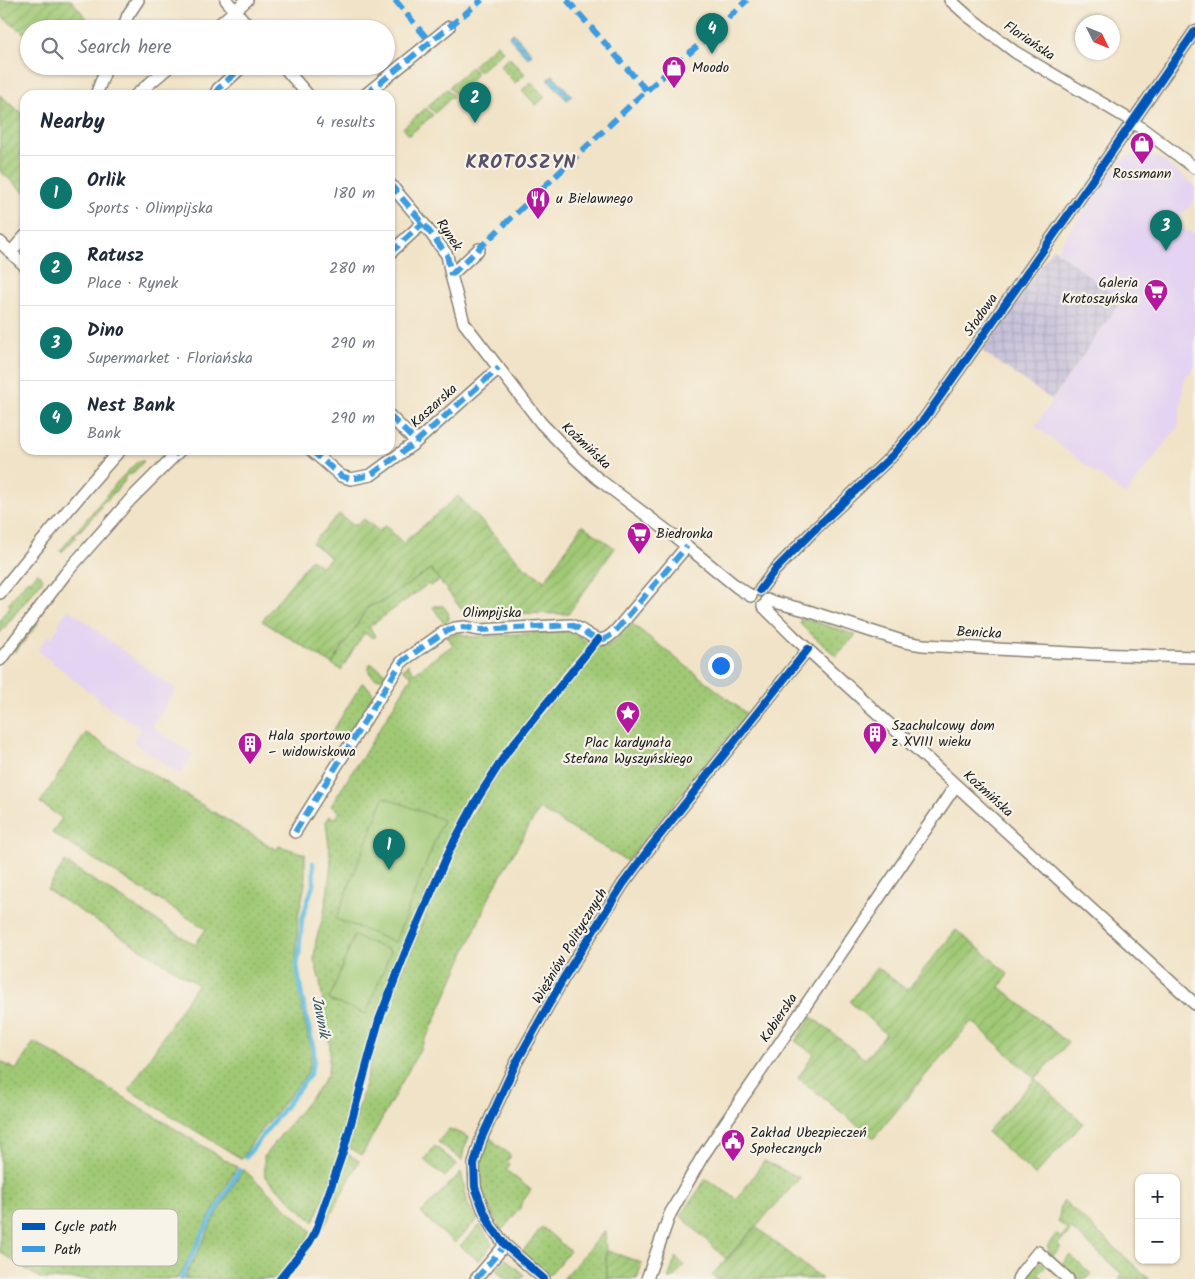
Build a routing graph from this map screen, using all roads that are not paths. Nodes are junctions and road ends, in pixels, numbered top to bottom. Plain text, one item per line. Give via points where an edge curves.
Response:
1 (138, 0) edge
2 (226, 0) edge
3 (247, 0) edge
4 (950, 0) edge
5 (235, 11) junction
6 (126, 20) edge
7 (224, 20) edge
8 (243, 20) edge
9 (449, 26) dead end
10 (1195, 31) edge
11 (395, 70) edge
12 (104, 75) edge
13 (159, 75) edge
14 (233, 75) edge
15 (291, 75) edge
16 (389, 75) edge
17 (98, 90) edge
18 (142, 90) edge
19 (218, 90) edge
20 (304, 90) edge
21 (371, 90) edge
22 (1132, 121) junction
23 (1195, 168) edge
24 (395, 190) edge
25 (423, 223) junction
26 (0, 242) edge
27 (20, 242) edge
28 (395, 248) edge
29 (479, 249) dead end
30 (11, 252) junction
31 (20, 261) edge
32 (451, 275) junction
33 (499, 368) junction
34 (395, 421) edge
35 (416, 442) junction
36 (116, 455) edge
37 (172, 455) edge
38 (317, 455) edge
39 (682, 543) junction
40 (756, 593) junction
41 (0, 594) edge
42 (765, 603) junction
43 (808, 649) junction
44 (1195, 657) edge
45 (0, 660) edge
46 (956, 785) junction
47 (295, 832) dead end
48 (1195, 1004) edge
49 (506, 1245) junction
50 (476, 1279) edge
51 (544, 1279) edge
52 (647, 1279) edge
53 (1018, 1279) edge
54 (1068, 1279) edge

1 - 6 street
2 - 5 street
3 - 5 street
4 - 22 street, Floriańska via 1015,52
5 - 7 street
5 - 8 street
9 - 11 street
10 - 22 street, Słodowa
12 - 17 street
13 - 18 street
14 - 19 street
15 - 20 street
16 - 21 street
22 - 23 street, Floriańska
22 - 40 street, Słodowa via 925,418 892,456 814,530
24 - 25 street, Rynek
25 - 28 street
25 - 32 street, Rynek via 447,255
26 - 30 street
27 - 30 street
29 - 32 street, Rynek
30 - 31 street
32 - 33 street, Koźmińska via 464,324
33 - 35 street, Kaszarska
33 - 39 street, Koźmińska via 541,423 575,458
34 - 35 street
35 - 38 street, Kaszarska via 371,475 351,479 341,476
36 - 41 street
37 - 45 street via 66,573
39 - 40 street, Koźmińska via 737,587
39 - 47 street, Olimpijska via 608,638 598,639 571,626 480,630 464,627 448,630 404,660
40 - 42 street, Koźmińska via 751,601 753,604
42 - 43 street, Koźmińska
42 - 44 street, Benicka via 805,610 923,645
43 - 46 street, Koźmińska
43 - 49 street, Więźniów Politycznych via 622,884 516,1063 481,1139 474,1164 477,1194 491,1226
46 - 48 street, Koźmińska
46 - 52 street, Kobierska via 702,1157 670,1214
49 - 50 street
49 - 51 street, Więźniów Politycznych
53 - 54 street via 1038,1252

